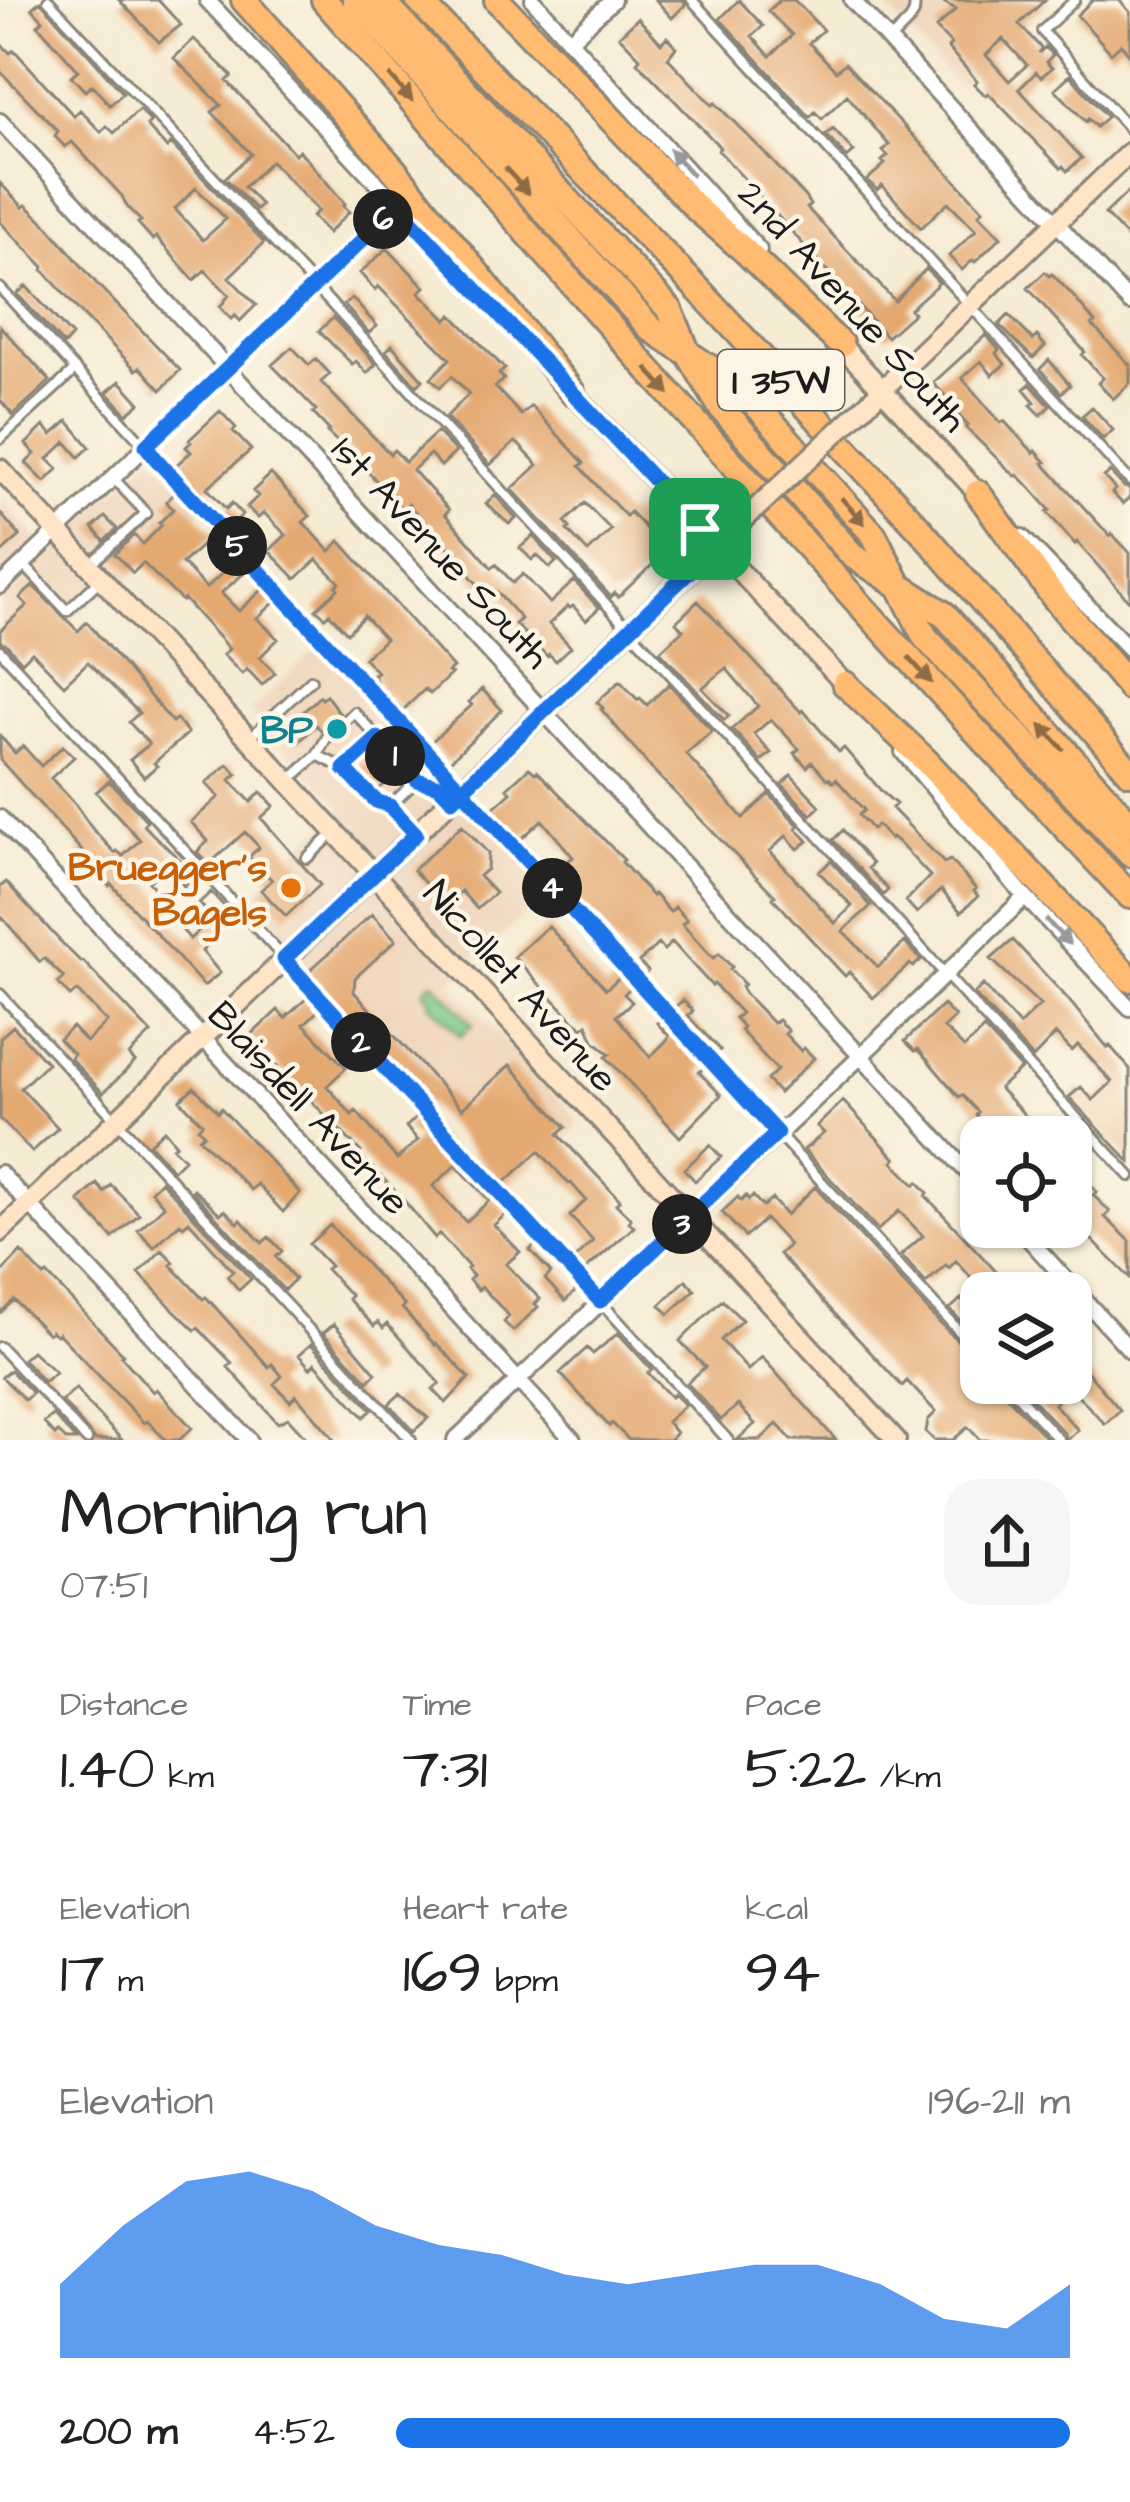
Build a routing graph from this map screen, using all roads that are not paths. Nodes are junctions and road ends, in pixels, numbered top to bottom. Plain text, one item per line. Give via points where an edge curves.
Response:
1 (48, 0) edge
2 (207, 0) edge
3 (244, 0) edge
4 (324, 0) edge
5 (355, 0) edge
6 (381, 0) edge
7 (418, 0) edge
8 (497, 0) edge
9 (533, 0) edge
10 (614, 0) edge
11 (692, 0) edge
12 (853, 0) edge
13 (1075, 0) edge
14 (912, 1) edge
15 (570, 40) junction
16 (890, 40) junction
17 (0, 121) edge
18 (1130, 130) edge
19 (1130, 152) edge
20 (398, 206) junction
21 (1057, 222) junction
22 (314, 285) junction
23 (0, 288) edge
24 (1130, 303) edge
25 (970, 305) junction
26 (842, 345) junction
27 (687, 351) junction
28 (228, 368) junction
29 (75, 370) junction
30 (883, 389) junction
31 (572, 392) junction
32 (0, 440) edge
33 (146, 446) junction
34 (0, 469) edge
35 (112, 478) junction
36 (1130, 481) edge
37 (978, 493) junction
38 (57, 531) junction
39 (716, 546) junction
40 (23, 564) junction
41 (95, 573) junction
42 (0, 586) edge
43 (903, 589) junction
44 (630, 630) junction
45 (0, 650) edge
46 (1130, 650) edge
47 (310, 680) dead end
48 (845, 684) junction
49 (1130, 688) edge
50 (545, 711) junction
51 (346, 720) dead end
52 (327, 737) dead end
53 (250, 738) junction
54 (378, 738) junction
55 (316, 755) junction
56 (344, 769) junction
57 (1130, 772) edge
58 (290, 780) junction
59 (417, 780) junction
60 (457, 795) junction
61 (390, 806) junction
62 (0, 818) edge
63 (1130, 824) edge
64 (336, 831) junction
65 (416, 834) junction
66 (1130, 854) edge
67 (307, 858) dead end
68 (375, 873) junction
69 (1130, 896) edge
70 (1025, 897) junction
71 (284, 959) junction
72 (946, 974) junction
73 (1130, 979) edge
74 (0, 994) edge
75 (1130, 1008) edge
76 (202, 1039) junction
77 (861, 1056) junction
78 (116, 1120) junction
79 (777, 1133) junction
80 (960, 1164) edge
81 (0, 1173) edge
82 (1130, 1176) edge
83 (29, 1204) junction
84 (688, 1218) junction
85 (0, 1232) edge
86 (1037, 1248) edge
87 (600, 1301) junction
88 (960, 1332) edge
89 (0, 1347) edge
90 (1130, 1350) edge
91 (518, 1380) junction
92 (1026, 1404) edge
93 (87, 1440) edge
94 (249, 1440) edge
95 (411, 1440) edge
96 (455, 1440) edge
97 (573, 1440) edge
98 (728, 1440) edge
99 (896, 1440) edge
100 (1059, 1440) edge

1 - 22 lane
2 - 20 street
3 - 31 highway via 395,171
4 -> 69 highway, I 35W
5 -> 27 highway via 651,329
6 - 27 highway via 670,310
7 - 57 highway, I 35W via 888,494
8 - 26 highway
9 - 15 street, 2nd Avenue South
10 - 15 street
11 - 25 lane
12 - 16 street
13 - 18 lane via 1042,32
14 - 16 lane via 914,13
26 -> 15 street, 2nd Avenue South
16 - 21 street
17 - 28 street, 1st Avenue South
19 - 21 main road
20 - 22 street
20 - 31 street
21 - 24 street
21 - 25 main road
22 - 28 street
22 - 44 lane
23 - 29 lane
25 - 30 main road
25 - 36 lane
26 - 30 main road, 2nd Avenue South
27 - 43 highway via 741,388 771,421 874,535
28 - 33 street
28 - 50 street, 1st Avenue South
29 - 32 lane
29 - 33 lane
30 - 37 main road, 2nd Avenue South
30 - 39 main road, bridge
31 - 39 main road
33 - 35 street
33 - 60 lane
34 - 38 main road, Nicollet Avenue
35 - 38 street
35 - 41 lane via 146,513
37 - 46 street, 2nd Avenue South
37 - 49 highway
38 - 40 street
38 - 41 main road, Nicollet Avenue
39 - 44 main road
39 - 48 main road
40 - 41 lane via 68,610
40 - 42 street
41 - 53 main road, Nicollet Avenue
63 -> 43 highway via 944,614
43 - 66 highway via 926,638
44 - 50 main road
44 - 72 lane
45 - 71 lane
47 - 53 lane
48 - 70 street
48 - 73 highway
50 - 60 main road
50 - 77 street, 1st Avenue South
51 - 54 lane via 354,712
52 - 55 lane
53 - 58 main road, Nicollet Avenue
54 - 56 lane
54 - 59 lane
55 - 56 lane
55 - 58 lane
56 - 61 lane
58 - 64 main road, Nicollet Avenue
59 - 60 lane
59 - 61 lane
60 - 65 main road
60 - 79 lane
61 - 65 lane
62 - 76 street, Blaisdell Avenue
64 - 67 lane
64 - 68 main road, Nicollet Avenue
65 - 68 main road
68 - 71 main road
68 - 84 main road, Nicollet Avenue
70 - 72 street
70 -> 75 street
71 - 76 main road
71 - 87 lane
72 - 77 street
72 - 82 lane
74 - 78 lane
76 - 78 main road
76 - 91 street, Blaisdell Avenue
77 - 79 street
77 - 80 street, 1st Avenue South
78 - 83 main road
78 - 95 lane
79 - 84 street
79 - 88 lane
81 - 83 street
83 - 85 main road
83 - 94 street
84 - 87 street
84 - 99 main road, Nicollet Avenue
86 - 90 street
87 - 91 street
87 - 98 lane
89 - 93 lane
91 - 96 street
91 - 97 street, Blaisdell Avenue
92 - 100 lane

